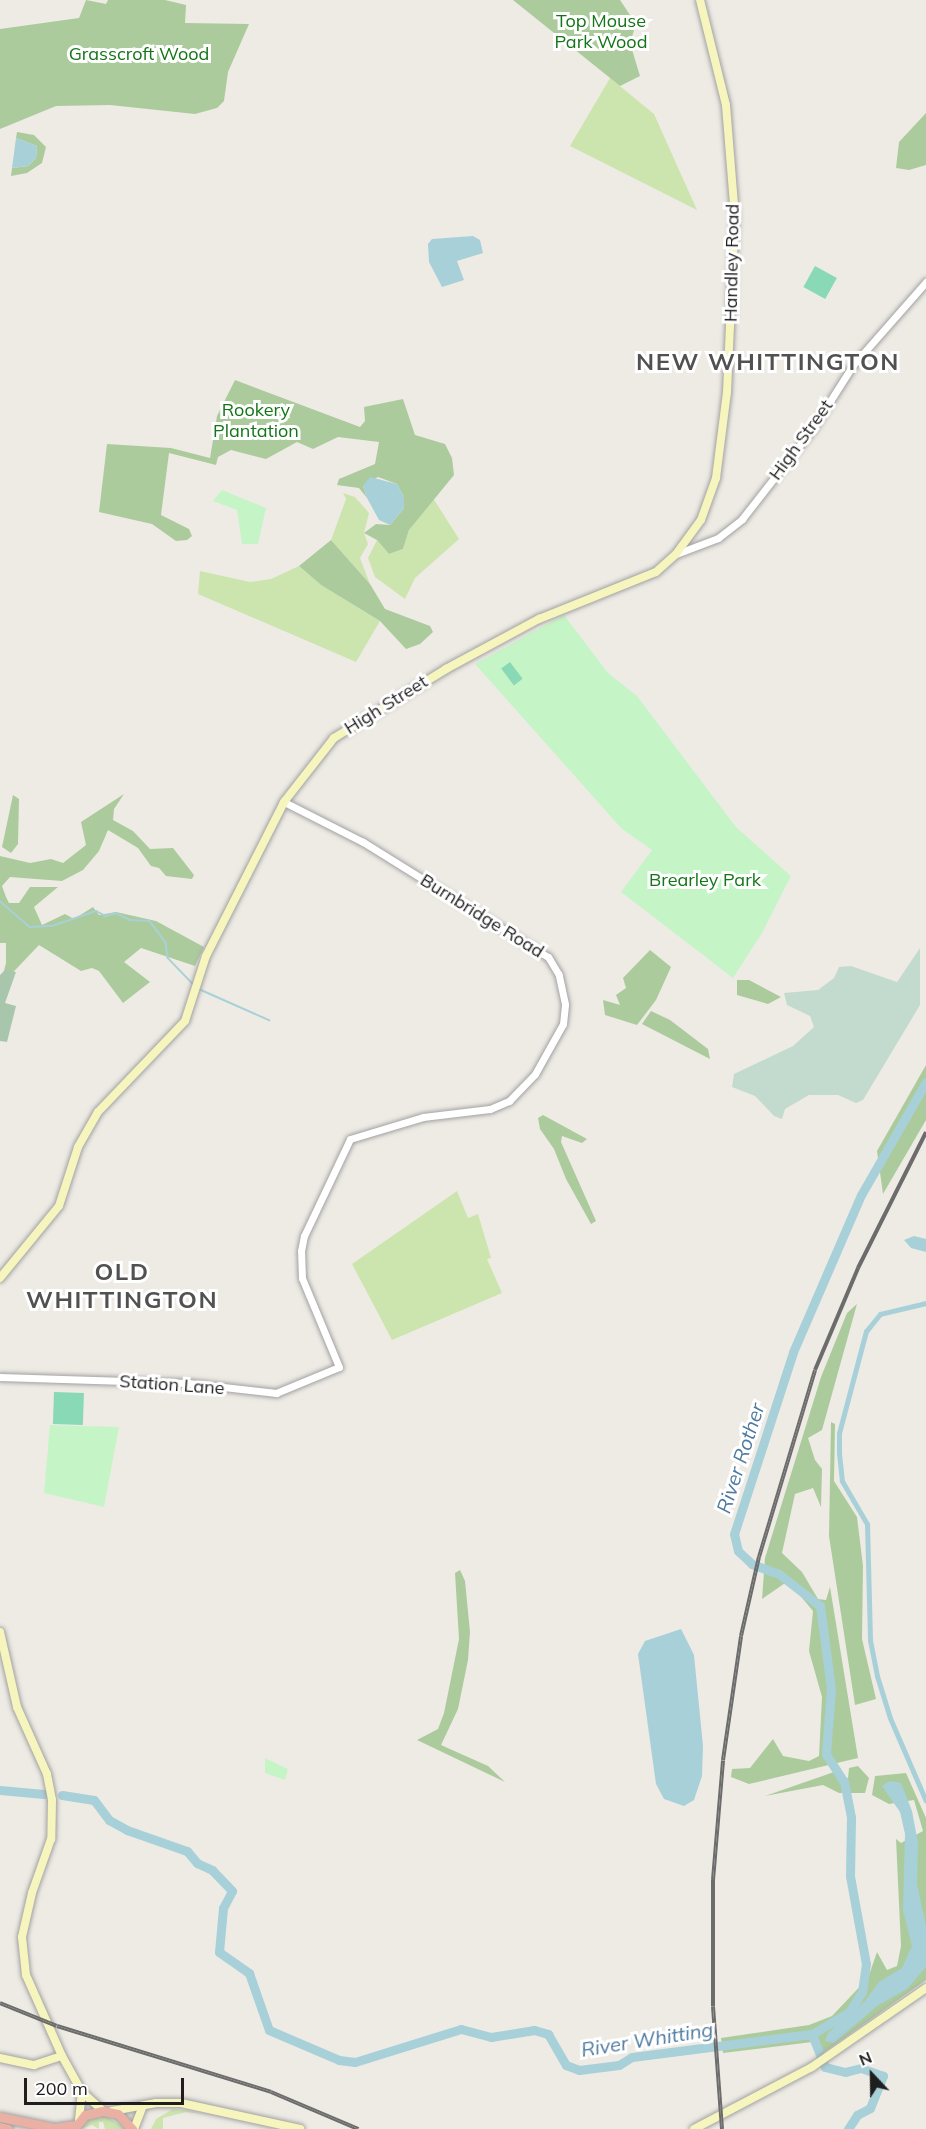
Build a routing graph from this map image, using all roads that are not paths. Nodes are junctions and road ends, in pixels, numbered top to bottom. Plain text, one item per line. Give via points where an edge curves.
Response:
1 (700, 0) edge
2 (926, 282) edge
3 (676, 554) junction
4 (284, 802) junction
5 (0, 1278) edge
6 (339, 1367) joint
7 (0, 1377) edge
8 (0, 1632) edge
9 (926, 1988) edge
10 (62, 2056) junction
11 (0, 2058) edge
12 (82, 2092) junction
13 (143, 2106) junction
14 (106, 2111) junction
15 (0, 2117) edge
16 (76, 2125) edge
17 (0, 2127) edge
18 (8, 2129) edge
19 (133, 2129) edge
20 (300, 2129) edge
21 (694, 2129) edge

1 - 3 main road, Handley Road via 726,105 735,263 727,392 716,478 701,519
2 - 3 street, High Street via 853,365 813,428 742,519 718,538
3 - 4 main road, High Street via 656,572 539,619 371,713 334,738
4 - 5 main road, High Street via 206,956 185,1021 98,1112 78,1147 59,1206
4 - 6 street, Burnbridge Road via 363,842 548,957 559,975 565,1004 563,1023 545,1059 509,1101 490,1109 423,1116 350,1139 304,1236 301,1251 302,1278
6 - 7 street, Station Lane via 276,1394 188,1383
8 - 10 main road via 17,1707 50,1784 52,1832 26,1911 22,1949 38,2009
9 - 21 main road via 812,2067
10 - 11 main road via 34,2065
10 - 12 main road
12 - 14 main road
12 - 16 main road
13 - 14 main road
13 - 19 main road
13 - 20 main road via 181,2103
14 - 16 highway
14 - 19 highway via 122,2116
15 - 16 highway via 54,2128
17 - 18 highway

